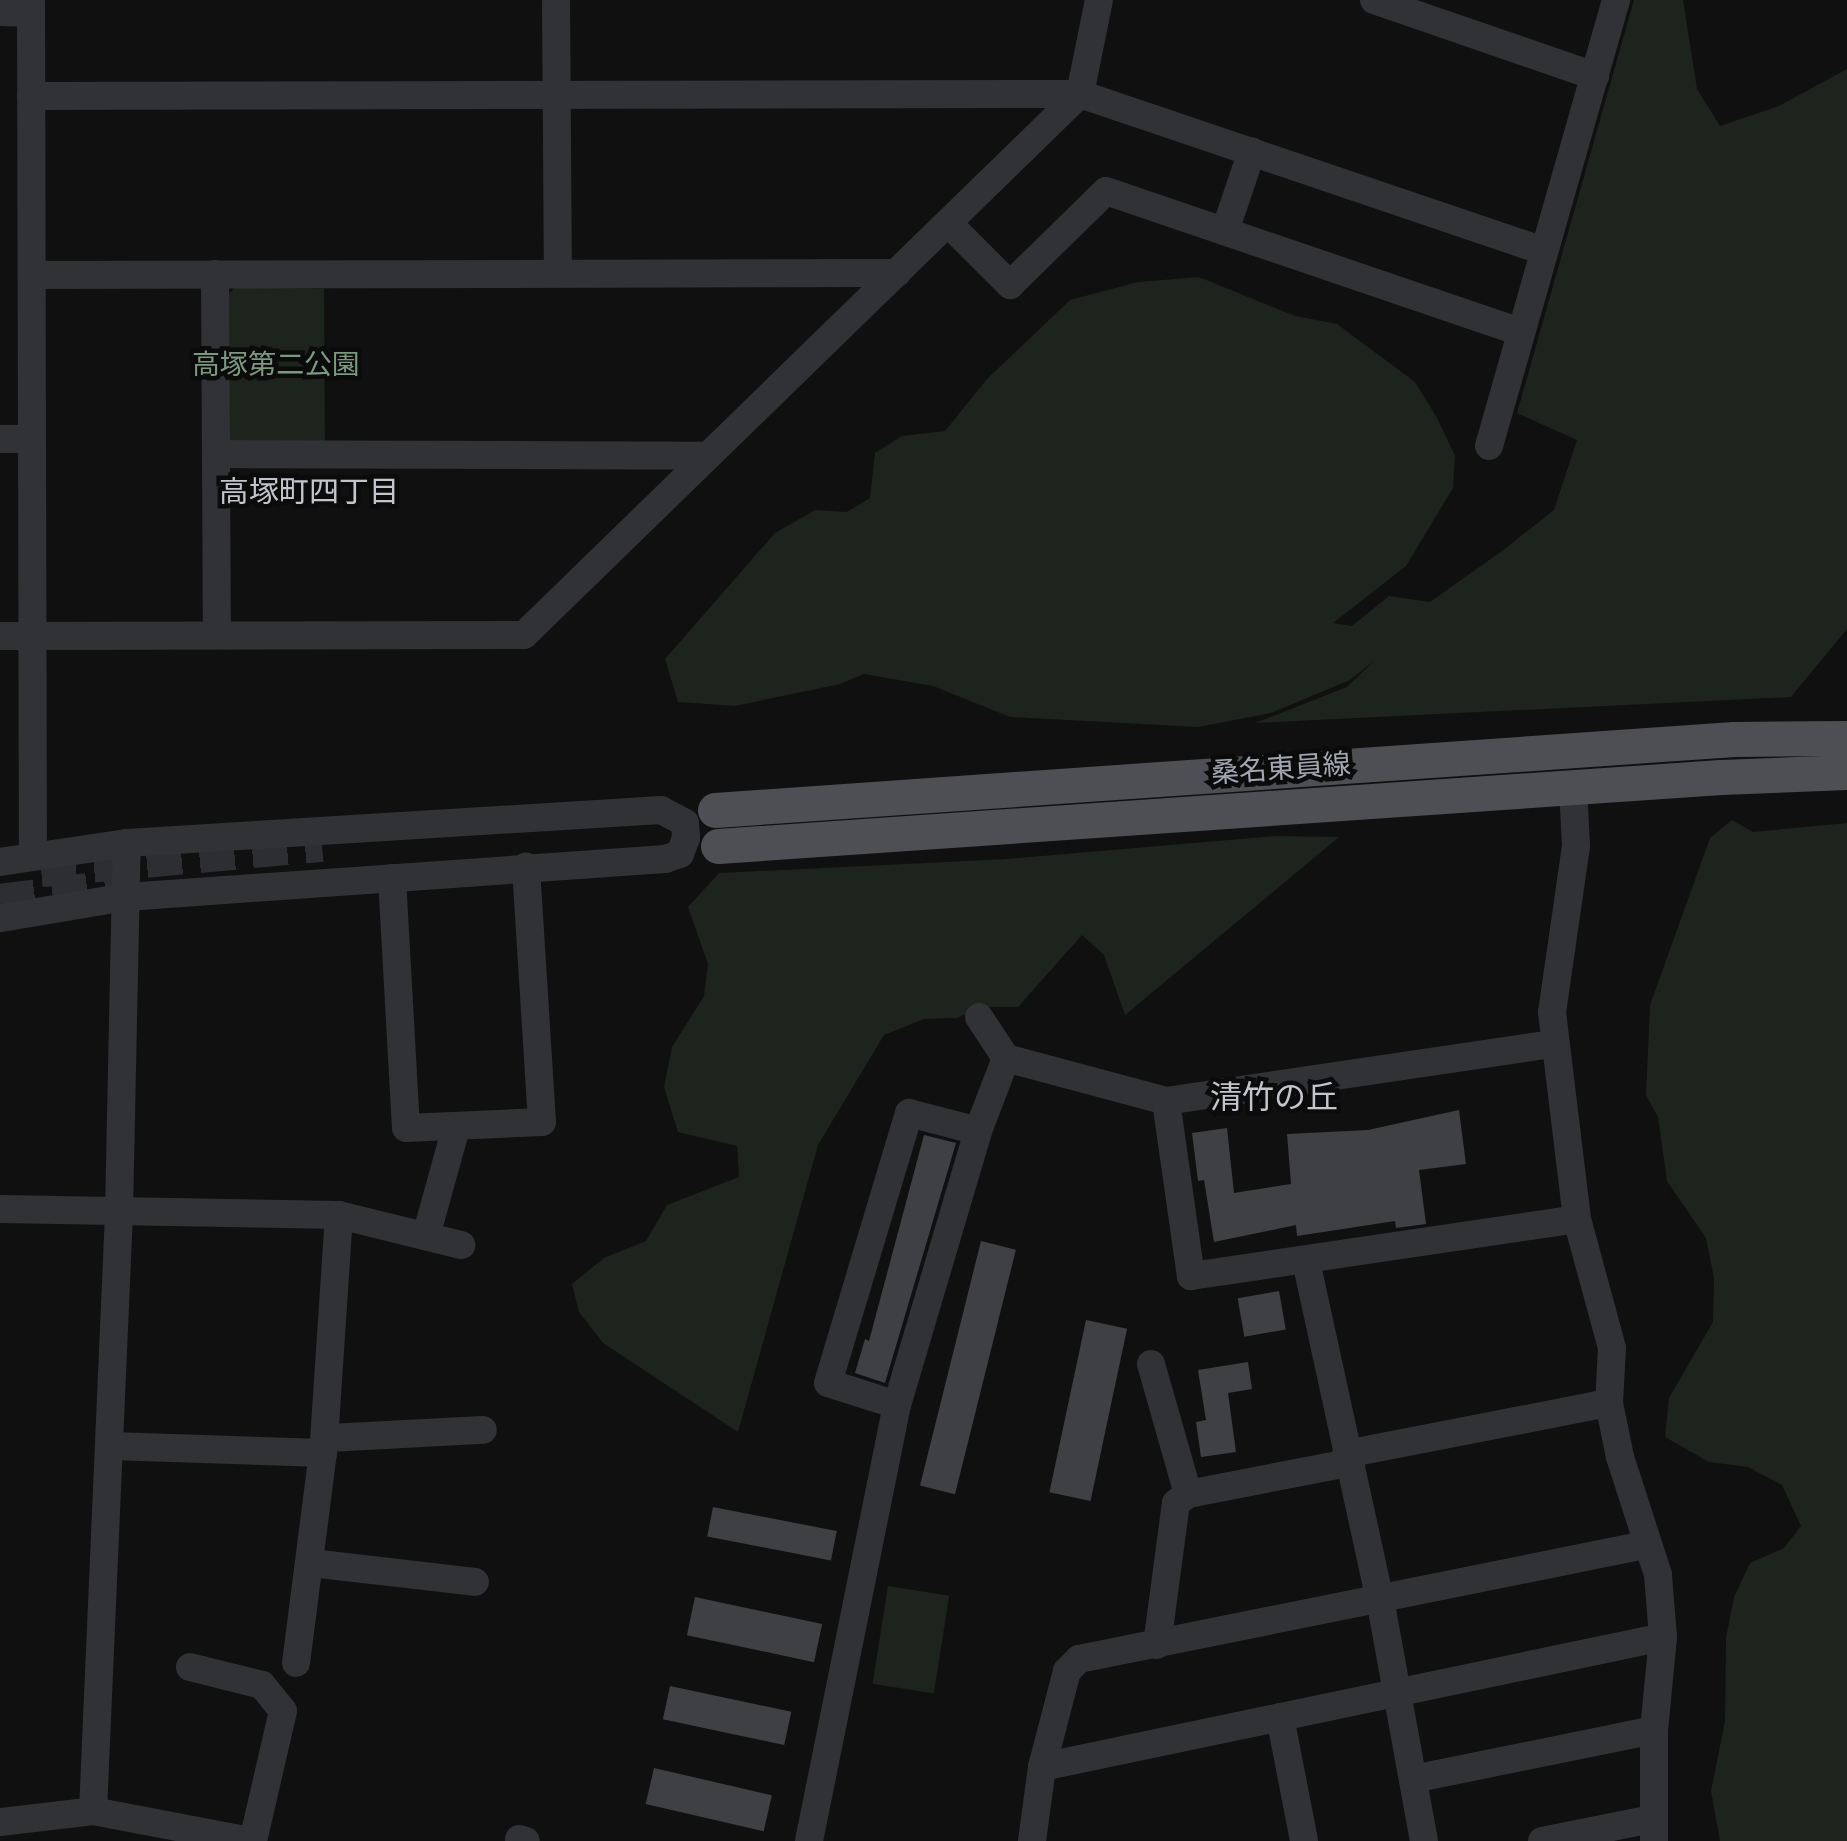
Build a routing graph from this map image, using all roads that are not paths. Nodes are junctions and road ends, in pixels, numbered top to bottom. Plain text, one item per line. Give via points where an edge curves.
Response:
1 (556, 0) edge
2 (1099, 0) edge
3 (1374, 0) edge
4 (1616, 0) edge
5 (31, 6) edge
6 (0, 12) edge
7 (1595, 76) junction
8 (1080, 94) junction
9 (31, 96) junction
10 (556, 96) junction
11 (1252, 151) junction
12 (948, 223) junction
13 (1225, 231) junction
14 (1543, 251) junction
15 (558, 273) junction
16 (215, 274) junction
17 (897, 274) junction
18 (32, 276) junction
19 (1520, 332) junction
20 (0, 440) edge
21 (32, 440) junction
22 (1489, 446) dead end
23 (217, 454) junction
24 (707, 456) junction
25 (217, 635) junction
26 (0, 636) edge
27 (32, 636) junction
28 (1847, 738) edge
29 (1847, 772) edge
30 (1573, 788) junction
31 (715, 810) dead end
32 (127, 843) junction
33 (718, 846) dead end
34 (33, 856) junction
35 (0, 862) edge
36 (526, 868) junction
37 (392, 878) junction
38 (126, 897) junction
39 (0, 918) edge
40 (979, 1018) dead end
41 (1554, 1044) junction
42 (1006, 1058) junction
43 (1166, 1101) junction
44 (456, 1128) junction
45 (978, 1131) junction
46 (0, 1208) edge
47 (119, 1212) junction
48 (339, 1216) junction
49 (1577, 1220) junction
50 (426, 1236) junction
51 (461, 1245) dead end
52 (1306, 1261) junction
53 (1150, 1364) dead end
54 (1609, 1403) junction
55 (897, 1405) junction
56 (483, 1430) dead end
57 (325, 1445) junction
58 (110, 1446) junction
59 (1347, 1459) junction
60 (1188, 1494) junction
61 (1646, 1545) junction
62 (311, 1563) junction
63 (476, 1582) dead end
64 (1380, 1599) junction
65 (1663, 1637) junction
66 (1157, 1644) junction
67 (296, 1663) dead end
68 (190, 1667) dead end
69 (1394, 1693) junction
70 (1280, 1717) junction
71 (1654, 1730) junction
72 (1042, 1768) junction
73 (1413, 1779) junction
74 (0, 1822) edge
75 (82, 1822) edge
76 (1653, 1830) edge
77 (238, 1839) edge
78 (808, 1841) edge
79 (1032, 1841) edge
80 (1304, 1841) edge
81 (1424, 1841) edge
82 (1542, 1841) edge

1 - 10 street
2 - 8 street
3 - 7 street
4 - 7 street
5 - 6 street
5 - 9 street
7 - 14 street
8 - 10 street
8 - 11 street
8 - 12 street
9 - 10 street
9 - 18 street
10 - 15 street
11 - 13 street
11 - 14 street
12 - 13 street via 1010,286 1106,191
12 - 17 street
13 - 19 street
14 - 19 street
15 - 16 street
15 - 17 street
16 - 18 street
16 - 23 street
17 - 24 street
18 - 21 street
19 - 22 street
20 - 21 street
21 - 27 street
23 - 24 street
23 - 25 street
24 - 25 street via 524,634
25 - 27 street
26 - 27 street
27 - 34 street
28 - 31 main road, 桑名東員線 via 1734,739
29 - 30 main road, 桑名東員線
30 - 33 main road, 桑名東員線
30 - 41 street via 1576,846 1552,1012
32 - 34 street
32 - 36 street via 661,810 684,823 680,854 665,860
32 - 38 street
34 - 35 street
36 - 37 street
36 - 44 street via 542,1122
37 - 38 street
37 - 44 street via 406,1128
38 - 39 street
38 - 47 street
40 - 42 street
41 - 43 street
41 - 49 street
42 - 43 street
42 - 45 street
43 - 52 street via 1191,1276
44 - 50 street
45 - 55 street
45 - 55 street via 909,1112 828,1383
46 - 47 street
47 - 48 street
47 - 58 street
48 - 50 street
48 - 57 street
49 - 52 street
49 - 54 street via 1612,1348
50 - 51 street
52 - 59 street
53 - 60 street
54 - 59 street
54 - 61 street
55 - 78 street
56 - 57 street
57 - 58 street
57 - 62 street
58 - 75 street
59 - 60 street
59 - 64 street
60 - 66 street via 1170,1520
61 - 64 street
61 - 65 street via 1658,1575
62 - 63 street
62 - 67 street
64 - 66 street
64 - 69 street
65 - 69 street
65 - 71 street
66 - 72 street via 1079,1659 1068,1671
68 - 77 street via 262,1685 283,1712
69 - 70 street
69 - 73 street
70 - 72 street
70 - 80 street
71 - 73 street
71 - 76 street
72 - 79 street
73 - 81 street
74 - 75 street
75 - 77 street
76 - 82 street

